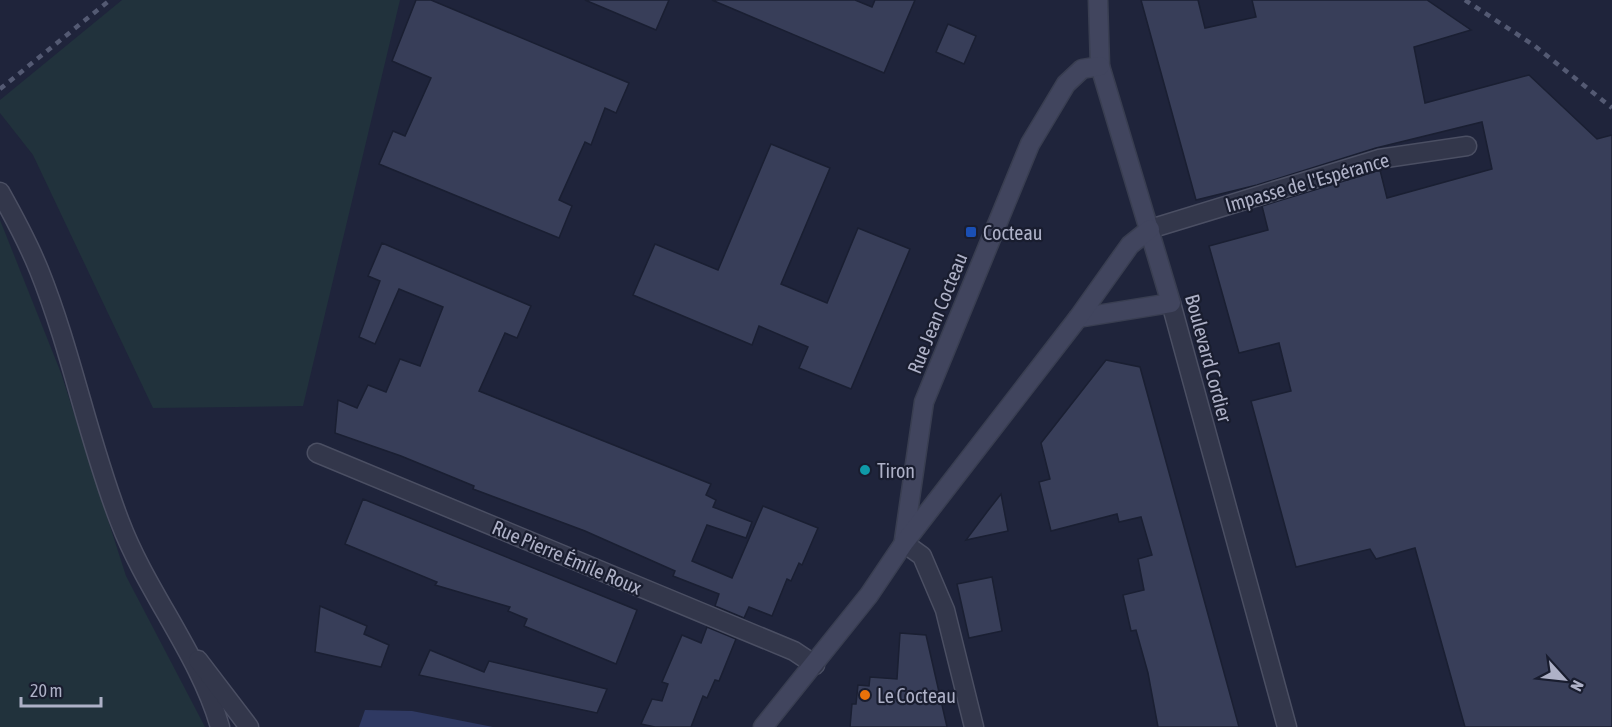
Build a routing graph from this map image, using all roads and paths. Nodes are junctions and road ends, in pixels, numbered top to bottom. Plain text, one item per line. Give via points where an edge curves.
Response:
1 (1098, 0) edge
2 (1100, 66) junction
3 (1467, 146) dead end
4 (0, 192) edge
5 (1150, 229) junction
6 (1171, 303) junction
7 (1078, 318) junction
8 (317, 453) dead end
9 (903, 543) junction
10 (178, 635) junction
11 (814, 665) junction
12 (220, 727) edge
13 (249, 727) edge
14 (763, 727) edge
15 (974, 727) edge
16 (1287, 727) edge

1 - 2 main road, Boulevard Cordier
2 - 5 main road, Boulevard Cordier
2 - 9 main road, Rue Jean Cocteau via 1082,69 1066,84 1030,144 924,402
3 - 5 street, Impasse de l'Espérance via 1379,159
4 - 10 street via 39,268 120,523
5 - 6 main road, Boulevard Cordier
5 - 7 main road, Rue Jean Cocteau via 1130,245
6 - 7 main road
6 - 16 street, Boulevard Cordier
7 - 9 main road, Rue Jean Cocteau
8 - 11 street, Rue Pierre Émile Roux via 794,651
9 - 11 main road, Rue Jean Cocteau via 869,595
9 - 15 street via 922,556 945,610
10 - 12 street
10 - 13 street
11 - 14 main road, Rue Jean Cocteau

